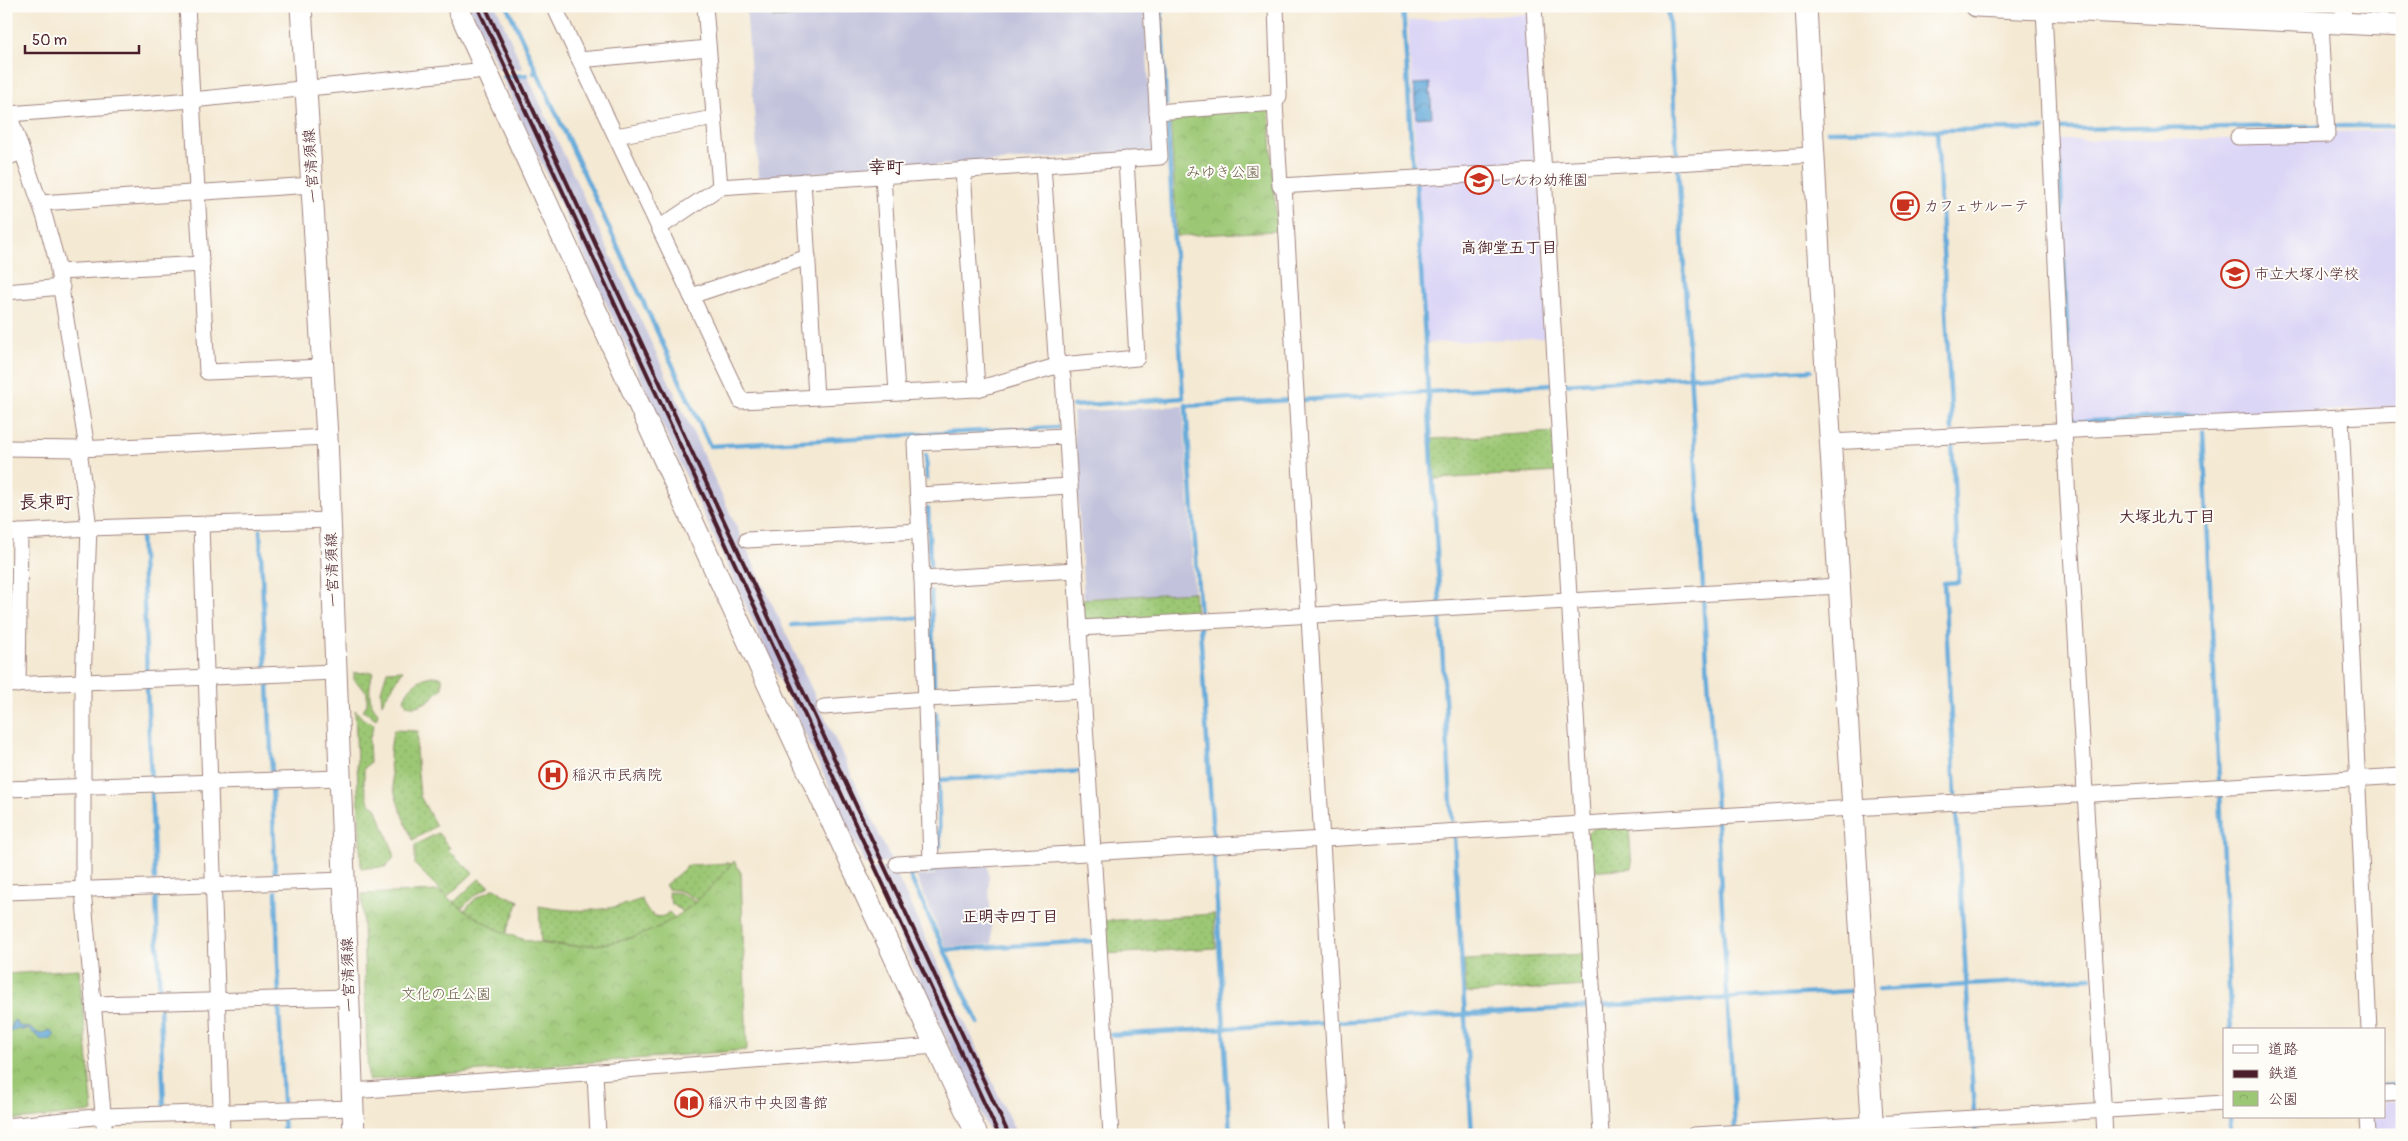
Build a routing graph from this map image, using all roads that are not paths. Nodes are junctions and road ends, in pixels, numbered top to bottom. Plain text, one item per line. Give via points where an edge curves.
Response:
1 (187, 6) edge
2 (301, 6) edge
3 (458, 6) edge
4 (554, 6) edge
5 (705, 6) edge
6 (1151, 6) edge
7 (1276, 6) edge
8 (1534, 6) edge
9 (1806, 6) edge
10 (1976, 6) edge
11 (2044, 10) junction
12 (2343, 15) edge
13 (2321, 22) junction
14 (2402, 26) edge
15 (708, 48) junction
16 (580, 60) junction
17 (486, 70) junction
18 (306, 89) junction
19 (192, 100) junction
20 (1275, 104) junction
21 (8, 110) edge
22 (1157, 112) junction
23 (714, 118) junction
24 (616, 136) junction
25 (2238, 137) dead end
26 (22, 152) junction
27 (1812, 154) junction
28 (6, 158) edge
29 (1126, 159) junction
30 (1043, 165) junction
31 (963, 170) junction
32 (1544, 170) junction
33 (883, 176) junction
34 (803, 181) junction
35 (312, 185) junction
36 (1284, 186) junction
37 (720, 187) junction
38 (198, 193) junction
39 (40, 203) junction
40 (659, 228) junction
41 (808, 257) junction
42 (202, 264) junction
43 (60, 280) junction
44 (6, 292) edge
45 (691, 296) junction
46 (1060, 365) junction
47 (323, 368) junction
48 (977, 389) junction
49 (897, 393) junction
50 (816, 397) junction
51 (2402, 414) edge
52 (2341, 417) junction
53 (2064, 431) junction
54 (1067, 436) junction
55 (327, 437) junction
56 (1830, 442) junction
57 (6, 448) edge
58 (83, 449) junction
59 (1070, 486) junction
60 (919, 495) junction
61 (330, 520) junction
62 (201, 526) junction
63 (89, 528) junction
64 (920, 531) junction
65 (13, 533) edge
66 (747, 540) dead end
67 (1076, 570) junction
68 (922, 579) junction
69 (1839, 586) junction
70 (1570, 602) junction
71 (1309, 615) junction
72 (1079, 628) junction
73 (336, 672) junction
74 (207, 677) junction
75 (83, 681) junction
76 (12, 685) edge
77 (1083, 691) junction
78 (925, 699) junction
79 (824, 707) dead end
80 (2402, 776) edge
81 (340, 778) junction
82 (2358, 778) junction
83 (210, 784) junction
84 (83, 786) junction
85 (6, 789) edge
86 (2084, 794) junction
87 (1854, 807) junction
88 (1582, 823) junction
89 (1321, 839) junction
90 (1094, 852) junction
91 (931, 862) junction
92 (897, 864) dead end
93 (344, 880) junction
94 (214, 885) junction
95 (83, 890) junction
96 (6, 892) edge
97 (349, 997) junction
98 (218, 1002) junction
99 (94, 1004) junction
100 (2369, 1028) edge
101 (936, 1046) junction
102 (594, 1073) junction
103 (2402, 1093) edge
104 (2386, 1094) edge
105 (353, 1100) junction
106 (2223, 1103) edge
107 (2104, 1109) junction
108 (222, 1111) junction
109 (104, 1116) junction
110 (2367, 1118) edge
111 (6, 1126) edge
112 (1873, 1129) edge
113 (105, 1135) edge
114 (222, 1135) edge
115 (354, 1135) edge
116 (598, 1135) edge
117 (978, 1135) edge
118 (1111, 1135) edge
119 (1339, 1135) edge
120 (1601, 1135) edge
121 (1694, 1135) edge
122 (2105, 1135) edge
123 (2368, 1135) edge

1 - 19 street
2 - 18 street, 一宮清須線
3 - 17 street
4 - 16 street
5 - 15 street
6 - 22 street
7 - 20 street via 1279,96
8 - 32 street
9 - 27 street
10 - 11 street
11 - 13 street
11 - 53 street
12 - 13 street
12 - 14 street
13 - 25 street via 2327,135
15 - 16 street
15 - 23 street
16 - 24 street
17 - 18 street
17 - 101 street
18 - 19 street
18 - 35 street, 一宮清須線
19 - 21 street
19 - 38 street
20 - 22 street
20 - 36 street via 1280,186
21 - 26 street
22 - 29 street via 1160,157
23 - 24 street
23 - 37 street
24 - 40 street
26 - 28 street
26 - 39 street
27 - 32 street
27 - 56 street
29 - 30 street
29 - 46 street via 1137,358
30 - 31 street
30 - 46 street via 1056,356
31 - 33 street
31 - 48 street
32 - 36 street
32 - 70 street
33 - 34 street
33 - 49 street
34 - 37 street
34 - 41 street
35 - 38 street
35 - 47 street, 一宮清須線
36 - 71 street
37 - 40 street
38 - 39 street
38 - 42 street
39 - 43 street
40 - 45 street
41 - 45 street
41 - 50 street
42 - 43 street
42 - 47 street via 207,372
43 - 44 street
43 - 58 street
45 - 50 street via 742,401
46 - 48 street
46 - 54 street
47 - 55 street, 一宮清須線
48 - 49 street
49 - 50 street
51 - 52 street
52 - 53 street
52 - 82 street
53 - 56 street
53 - 86 street
54 - 59 street
54 - 60 street via 915,443
55 - 58 street
55 - 61 street, 一宮清須線
56 - 69 street
57 - 58 street
58 - 63 street
59 - 60 street
59 - 67 street
60 - 64 street
61 - 62 street
61 - 73 street, 一宮清須線
62 - 63 street
62 - 74 street
63 - 65 street
63 - 75 street
64 - 66 street
64 - 68 street
65 - 76 street
67 - 68 street
67 - 72 street
68 - 78 street
69 - 70 street
69 - 87 street
70 - 71 street
70 - 88 street
71 - 72 street
71 - 89 street
72 - 77 street
73 - 74 street
73 - 81 street, 一宮清須線
74 - 75 street
74 - 83 street
75 - 76 street
75 - 84 street
77 - 78 street
77 - 90 street
78 - 79 street
78 - 91 street
80 - 82 street
81 - 83 street
81 - 93 street, 一宮清須線
82 - 86 street
82 - 100 street
83 - 84 street
83 - 94 street
84 - 85 street
84 - 95 street
86 - 87 street
86 - 107 street
87 - 88 street
87 - 112 street
88 - 89 street
88 - 120 street
89 - 90 street
89 - 119 street
90 - 91 street
90 - 118 street
91 - 92 street
93 - 94 street
93 - 97 street, 一宮清須線
94 - 95 street
94 - 98 street
95 - 96 street
95 - 99 street
97 - 98 street
97 - 105 street, 一宮清須線
98 - 99 street
98 - 108 street
99 - 109 street
101 - 102 street
101 - 117 street
102 - 105 street
102 - 116 street
103 - 104 street
105 - 108 street
105 - 115 street, 一宮清須線
106 - 107 street
107 - 112 street
107 - 122 street
108 - 109 street
108 - 114 street
109 - 111 street
109 - 113 street
110 - 123 street
112 - 121 street

